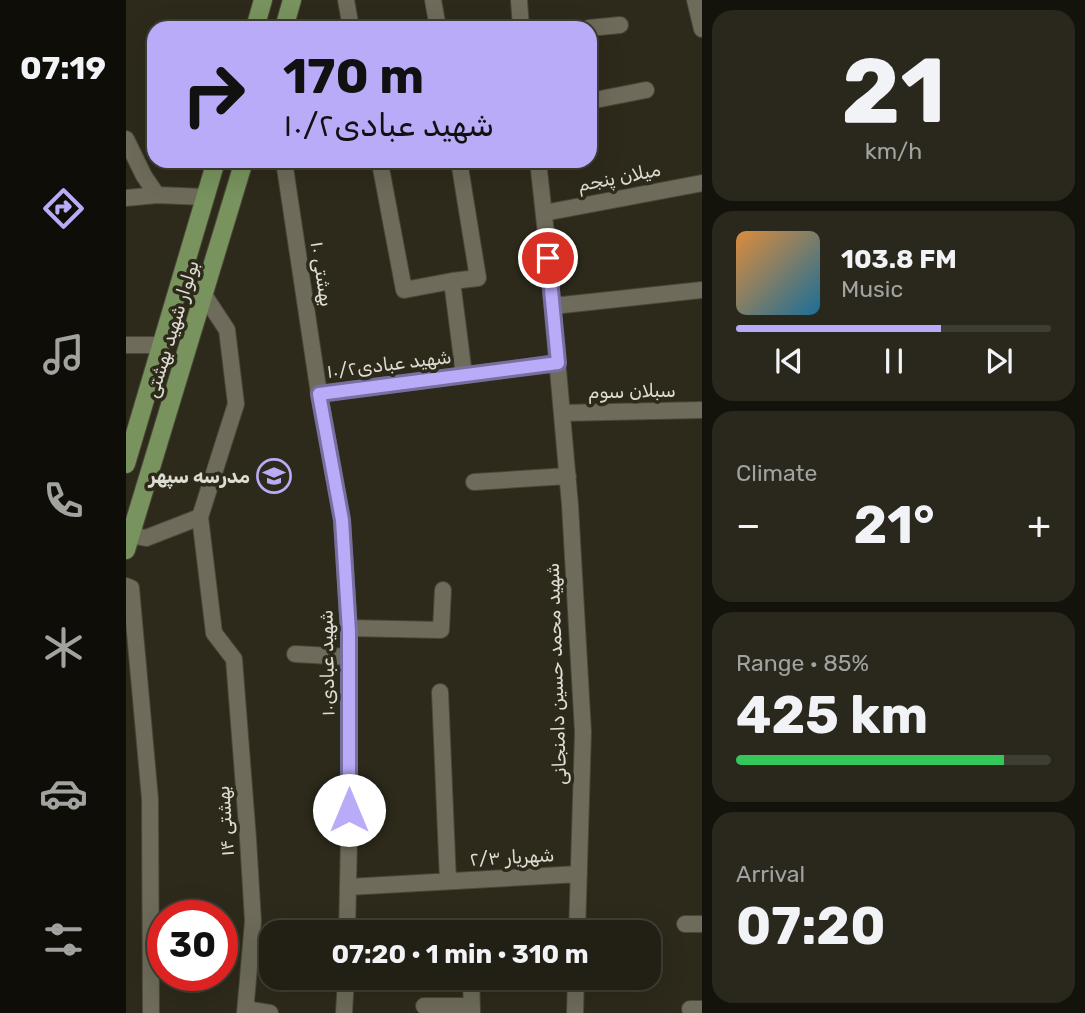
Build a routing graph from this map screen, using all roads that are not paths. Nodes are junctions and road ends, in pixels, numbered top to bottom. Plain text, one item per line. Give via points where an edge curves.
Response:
1 (263, 0) edge
2 (292, 0) edge
3 (346, 0) edge
4 (433, 0) edge
5 (519, 0) edge
6 (695, 0) edge
7 (257, 21) edge
8 (286, 21) edge
9 (350, 21) edge
10 (437, 21) edge
11 (520, 21) edge
12 (620, 25) dead end
13 (597, 27) edge
14 (702, 29) edge
15 (646, 90) dead end
16 (597, 100) edge
17 (126, 139) edge
18 (214, 168) edge
19 (242, 168) edge
20 (285, 168) edge
21 (381, 168) edge
22 (460, 168) edge
23 (539, 168) edge
24 (702, 183) edge
25 (158, 195) junction
26 (206, 197) junction
27 (126, 198) edge
28 (544, 213) junction
29 (452, 281) junction
30 (702, 290) edge
31 (204, 295) junction
32 (553, 306) junction
33 (126, 345) edge
34 (162, 345) junction
35 (558, 363) junction
36 (464, 375) junction
37 (319, 394) junction
38 (702, 410) edge
39 (562, 413) junction
40 (126, 464) edge
41 (568, 476) junction
42 (474, 482) dead end
43 (200, 517) junction
44 (128, 543) edge
45 (126, 586) edge
46 (443, 590) dead end
47 (349, 628) junction
48 (295, 654) dead end
49 (349, 657) junction
50 (440, 692) dead end
51 (579, 874) junction
52 (448, 881) junction
53 (348, 887) junction
54 (347, 920) edge
55 (577, 920) edge
56 (685, 924) dead end
57 (702, 924) edge
58 (345, 990) edge
59 (471, 990) edge
60 (576, 990) edge
61 (424, 1006) dead end
62 (472, 1009) edge
63 (245, 1011) edge
64 (151, 1013) edge
65 (270, 1013) edge
66 (344, 1013) edge
67 (575, 1013) edge

1 - 7 main road
2 - 8 main road
3 - 9 street
4 - 10 street
5 - 11 street
6 - 14 street
12 - 13 street
15 - 16 street
17 - 25 street
18 - 26 main road, بولوار شهید بهشتی
19 - 31 main road, بولوار شهید بهشتی
20 - 37 street, بهشتی ۱۰
21 - 29 street via 404,290
22 - 29 street via 478,278
23 - 28 street, شهید محمد حسین دامنجانی
24 - 28 street, میلان پنجم
25 - 26 street
25 - 27 street
26 - 34 main road, بولوار شهید بهشتی
28 - 32 street, شهید محمد حسین دامنجانی
29 - 36 street
30 - 32 street
31 - 43 street via 227,330 236,404
31 - 44 main road, بولوار شهید بهشتی
32 - 35 street, شهید محمد حسین دامنجانی
33 - 34 street
34 - 40 main road, بولوار شهید بهشتی
35 - 36 street, شهید عبادی۱۰/۲
35 - 39 street, شهید محمد حسین دامنجانی
36 - 37 street, شهید عبادی۱۰/۲
37 - 47 street, شهید عبادی۱۰ via 342,520
38 - 39 street, سبلان سوم
39 - 41 street, شهید محمد حسین دامنجانی
41 - 42 street
41 - 51 street, شهید محمد حسین دامنجانی via 583,732
43 - 44 street
43 - 63 street, بهشتی ۱۴ via 214,633 234,659 253,921
45 - 64 street via 131,588 150,799
46 - 47 street via 441,630
47 - 49 street, شهید عبادی۱۰
48 - 49 street
49 - 53 street, شهید عبادی۱۰
50 - 52 street
51 - 52 street, شهریار ۲/۳
51 - 55 street, شهید محمد حسین دامنجانی
52 - 53 street, شهریار ۲/۳
53 - 54 street, شهید عبادی۱۰
56 - 57 street
58 - 66 street
59 - 62 street
60 - 67 street
61 - 62 street
63 - 65 street

